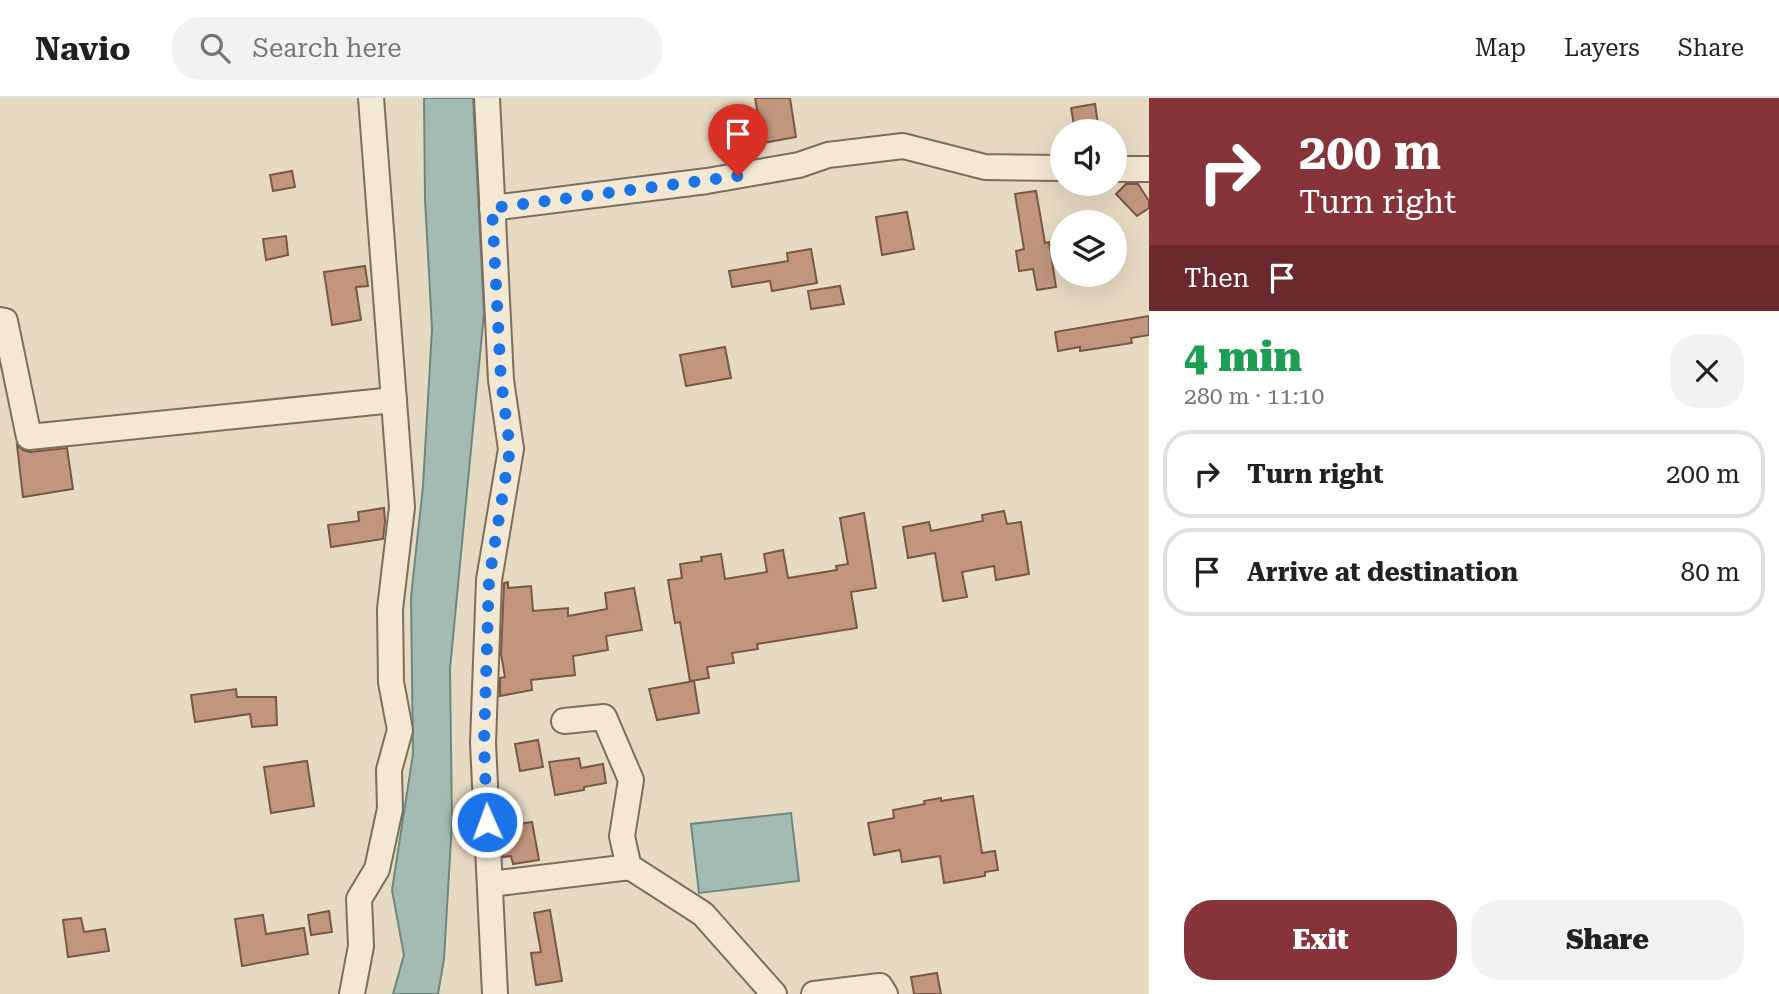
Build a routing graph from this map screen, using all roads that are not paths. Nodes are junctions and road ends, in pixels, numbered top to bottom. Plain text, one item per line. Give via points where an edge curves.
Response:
1 (371, 98) edge
2 (487, 98) edge
3 (1050, 168) edge
4 (1127, 169) edge
5 (1149, 169) edge
6 (492, 208) junction
7 (0, 320) edge
8 (394, 400) junction
9 (564, 721) dead end
10 (629, 868) junction
11 (490, 884) junction
12 (352, 994) edge
13 (495, 994) edge
14 (774, 994) edge
15 (814, 994) edge
16 (885, 994) edge

1 - 8 street
2 - 6 street
3 - 6 street via 985,166 903,146 828,155 790,167 707,181
4 - 5 street
6 - 11 street via 501,380 510,449 489,580 484,743
7 - 8 street via 5,321 29,437
8 - 12 street via 402,507 390,609 391,682 400,730 389,770 390,809 377,869 359,899 361,946
9 - 10 street via 604,717 631,780 622,836
10 - 11 street
10 - 14 street via 702,914
11 - 13 street
15 - 16 street via 880,986

